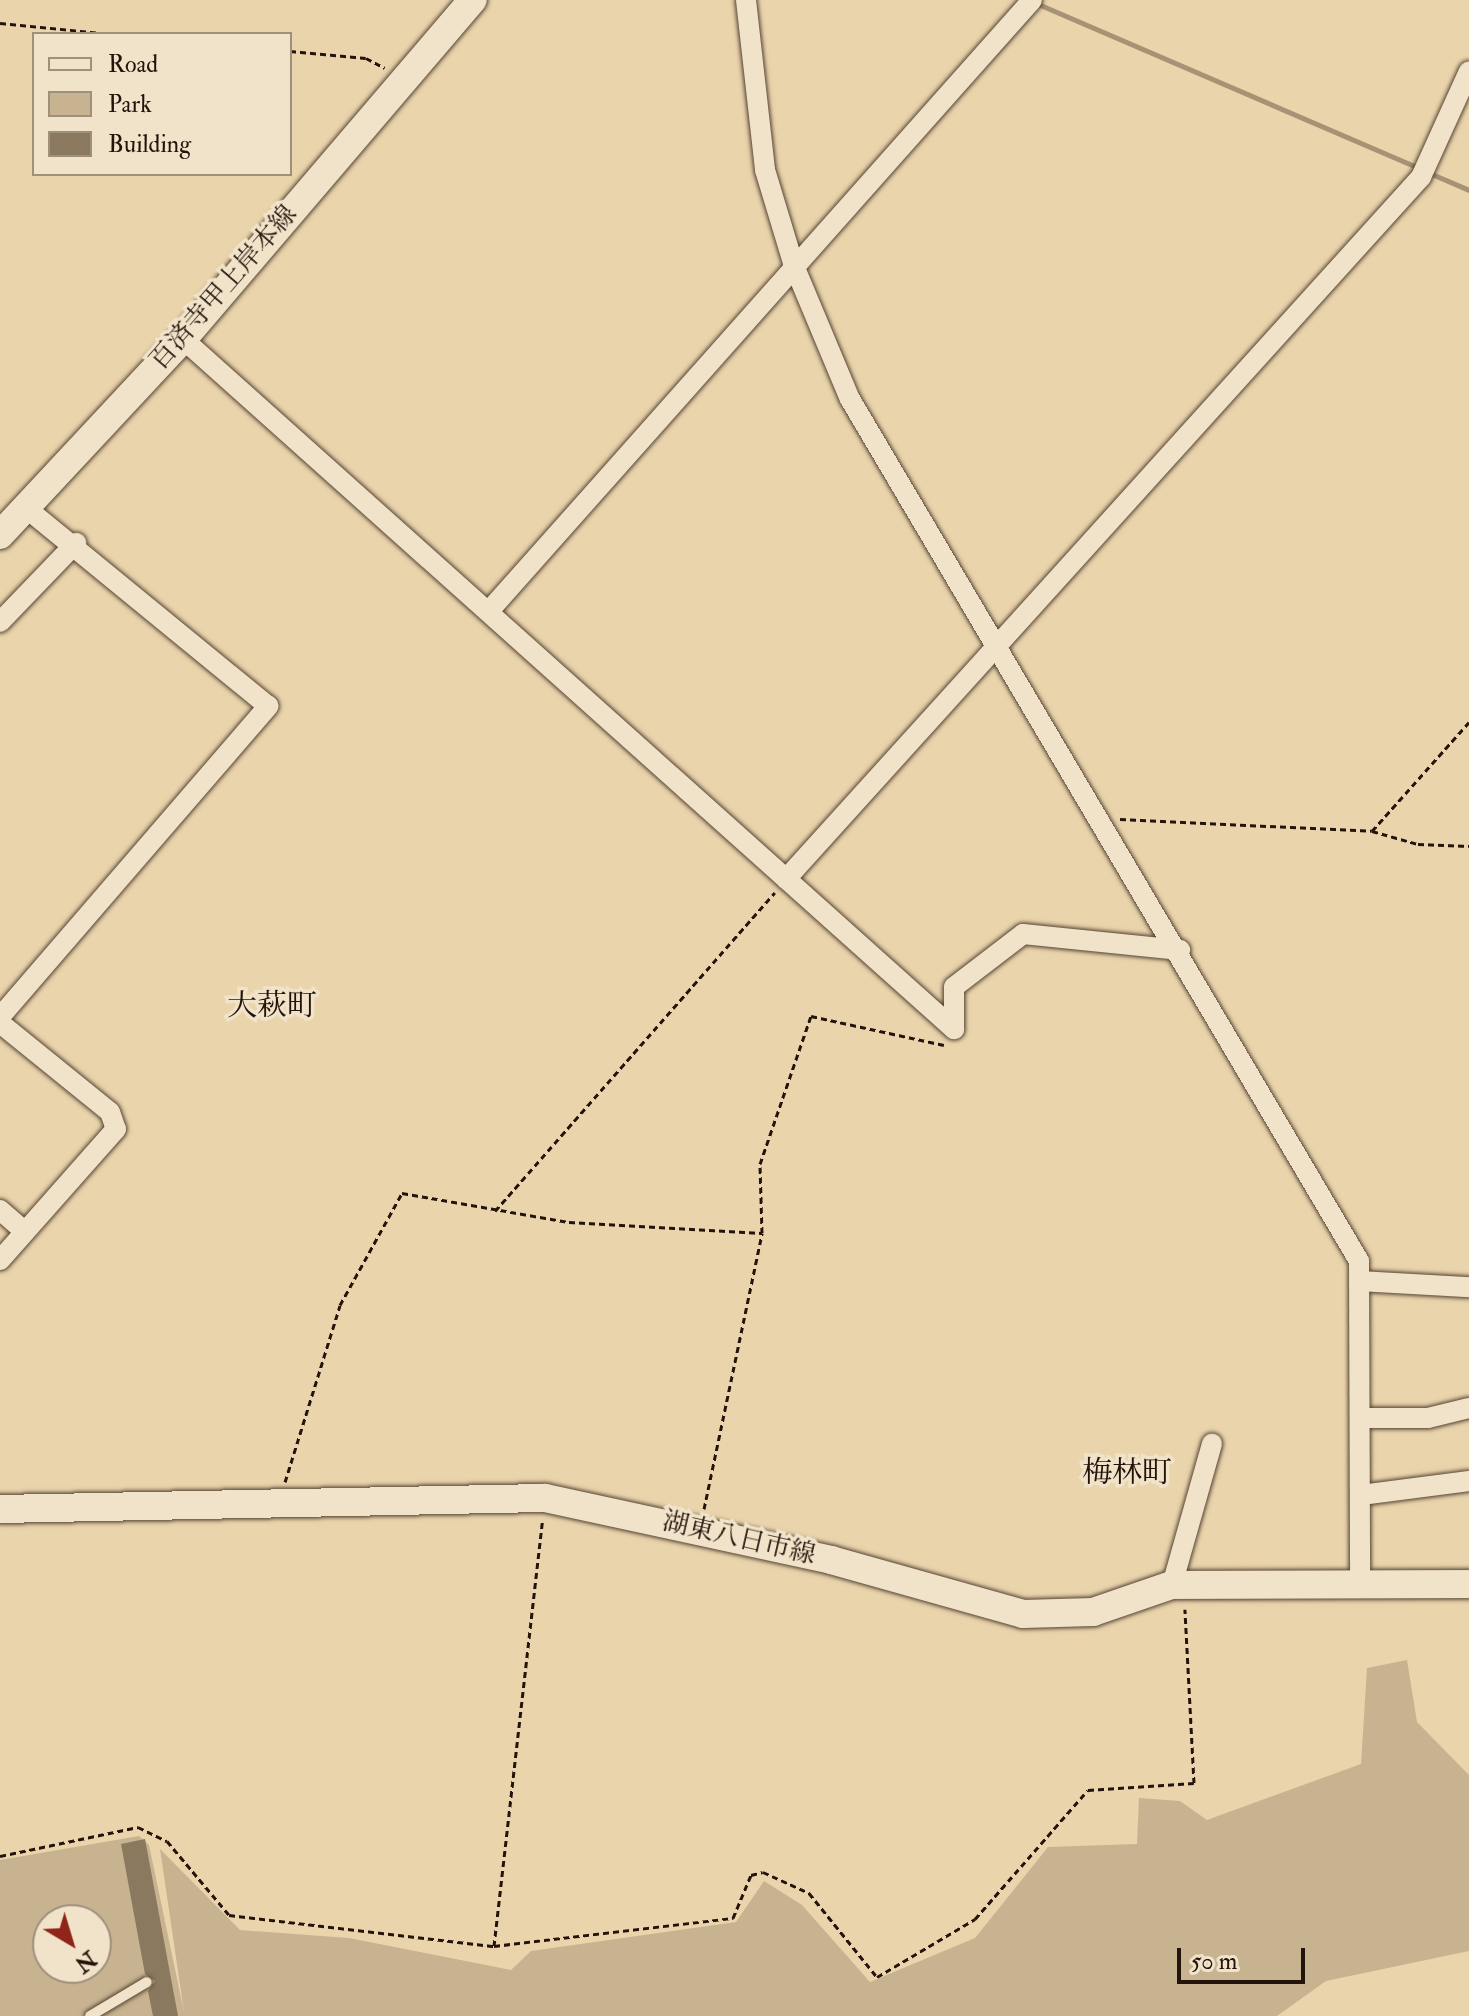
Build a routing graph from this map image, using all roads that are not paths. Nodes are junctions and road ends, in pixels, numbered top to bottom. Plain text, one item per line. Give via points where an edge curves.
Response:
1 (473, 0) edge
2 (746, 0) edge
3 (1032, 0) edge
4 (1469, 71) edge
5 (793, 263) junction
6 (183, 339) junction
7 (26, 508) junction
8 (0, 535) edge
9 (76, 543) junction
10 (489, 611) junction
11 (0, 622) edge
12 (995, 644) junction
13 (786, 879) junction
14 (1180, 950) junction
15 (1, 1016) edge
16 (0, 1210) edge
17 (25, 1232) junction
18 (0, 1260) edge
19 (1360, 1281) junction
20 (1469, 1287) edge
21 (1469, 1408) edge
22 (1362, 1418) junction
23 (1212, 1444) dead end
24 (1469, 1481) edge
25 (1361, 1495) junction
26 (0, 1509) edge
27 (1360, 1580) junction
28 (1469, 1584) edge
29 (1178, 1585) junction
30 (147, 1982) dead end
31 (90, 2016) edge

1 - 6 main road, 百済寺甲上岸本線
2 - 5 street via 765,170
3 - 5 street
4 - 12 street via 1421,177
5 - 10 street
5 - 12 street via 850,399
6 - 7 main road, 百済寺甲上岸本線
6 - 10 street
7 - 8 main road, 百済寺甲上岸本線
7 - 9 street
9 - 11 street
9 - 15 street via 268,706
10 - 13 street
12 - 13 street
12 - 14 street
13 - 14 street via 954,1029 954,987 1023,934
14 - 19 street via 1337,1216
15 - 17 street via 110,1112 116,1129
16 - 17 street
17 - 18 street
19 - 20 street
19 - 22 street
21 - 22 street via 1428,1418
22 - 25 street
23 - 29 street
24 - 25 street
25 - 27 street
26 - 29 main road, 湖東八日市線 via 279,1499 545,1498 700,1529 1023,1614 1093,1612
27 - 28 main road, 湖東八日市線
27 - 29 main road, 湖東八日市線
30 - 31 lane

